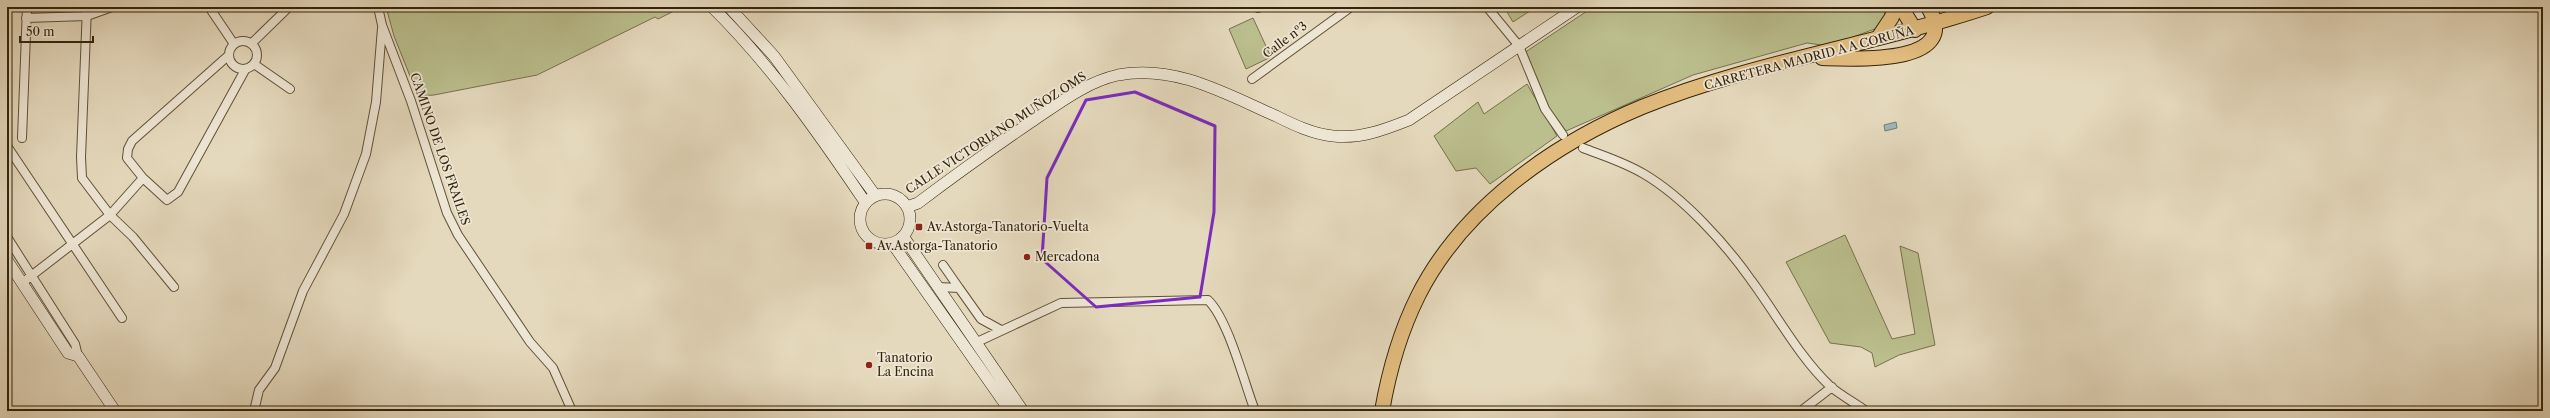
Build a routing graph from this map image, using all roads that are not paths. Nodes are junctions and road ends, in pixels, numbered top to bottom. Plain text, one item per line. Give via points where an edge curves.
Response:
1 (27, 7) edge
2 (87, 7) edge
3 (112, 7) edge
4 (209, 7) edge
5 (289, 7) edge
6 (378, 7) edge
7 (712, 7) edge
8 (730, 7) edge
9 (1351, 7) edge
10 (1487, 7) edge
11 (1577, 7) edge
12 (1894, 7) edge
13 (1901, 7) edge
14 (1928, 7) edge
15 (1987, 7) edge
16 (87, 16) junction
17 (26, 18) junction
18 (1935, 23) junction
19 (382, 25) junction
20 (1915, 30) junction
21 (1878, 38) junction
22 (234, 44) junction
23 (252, 44) junction
24 (1519, 46) junction
25 (229, 55) junction
26 (1808, 57) junction
27 (254, 64) junction
28 (245, 70) junction
29 (1252, 79) dead end
30 (290, 89) dead end
31 (1563, 135) dead end
32 (22, 138) dead end
33 (7, 146) edge
34 (1583, 148) dead end
35 (143, 178) junction
36 (875, 195) junction
37 (865, 202) junction
38 (907, 207) junction
39 (110, 215) junction
40 (903, 236) junction
41 (7, 237) edge
42 (74, 243) junction
43 (892, 243) junction
44 (7, 260) edge
45 (943, 265) dead end
46 (32, 276) junction
47 (22, 283) junction
48 (174, 287) dead end
49 (938, 287) junction
50 (959, 288) junction
51 (122, 318) dead end
52 (981, 318) junction
53 (1001, 330) junction
54 (980, 341) junction
55 (78, 356) junction
56 (1832, 387) junction
57 (115, 411) edge
58 (254, 411) edge
59 (572, 411) edge
60 (1010, 411) edge
61 (1023, 411) edge
62 (1255, 411) edge
63 (1382, 411) edge
64 (1801, 411) edge
65 (1866, 411) edge

1 - 17 street
2 - 16 street
3 - 16 street
4 - 22 street
5 - 23 street
6 - 19 street, CAMINO DE LOS FRAILES
7 - 37 main road via 765,64
8 - 36 main road via 789,75
9 - 29 street, Calle nº3
10 - 24 street
11 - 24 main road, CALLE VICTORIANO MUÑOZ OMS
12 - 21 highway via 1892,17
13 - 20 highway
14 - 18 highway
15 - 18 highway, CARRETERA MADRID A A CORUÑA
16 - 17 street
16 - 39 street via 80,157 82,178
17 - 32 street
18 - 20 highway, CARRETERA MADRID A A CORUÑA
18 - 26 highway via 1934,36 1928,45 1912,54 1840,59
19 - 58 street via 376,102 366,154 344,214 303,291 275,368 259,390
19 - 59 street, CAMINO DE LOS FRAILES via 458,235 530,342 553,368
20 - 21 highway, CARRETERA MADRID A A CORUÑA
21 - 26 highway, CARRETERA MADRID A A CORUÑA
22 - 23 street via 243,41
22 - 25 street
23 - 27 street via 257,53
24 - 31 street via 1545,109
24 - 38 main road, CALLE VICTORIANO MUÑOZ OMS via 1409,120 1383,131 1360,135 1333,136 1305,129 1201,83 1168,74 1118,75 1082,89 918,202
25 - 28 street via 236,67
25 - 35 street via 132,140 127,158
26 - 63 highway, CARRETERA MADRID A A CORUÑA via 1723,79 1641,108 1564,147 1526,173 1487,205 1448,249 1418,296 1390,367
27 - 28 street
27 - 30 street
28 - 35 street via 178,192 167,200
33 - 42 street
34 - 56 street via 1608,156 1644,174 1684,206 1736,261 1805,357
35 - 39 street
36 - 37 main road
36 - 38 main road via 893,195
37 - 43 main road via 860,215 865,234 878,243
38 - 40 main road via 909,225
39 - 42 street
39 - 48 street
40 - 43 main road
40 - 49 main road
41 - 46 street
42 - 46 street
42 - 51 street
43 - 60 main road
44 - 47 main road
45 - 50 street
46 - 47 street
46 - 55 street via 75,344
47 - 55 main road via 68,353
49 - 50 street
49 - 54 main road
50 - 52 street
52 - 53 street
52 - 54 street via 986,333
53 - 54 street
53 - 62 street via 1061,303 1208,300 1223,322
54 - 61 main road
55 - 57 main road
56 - 64 street
56 - 65 street

